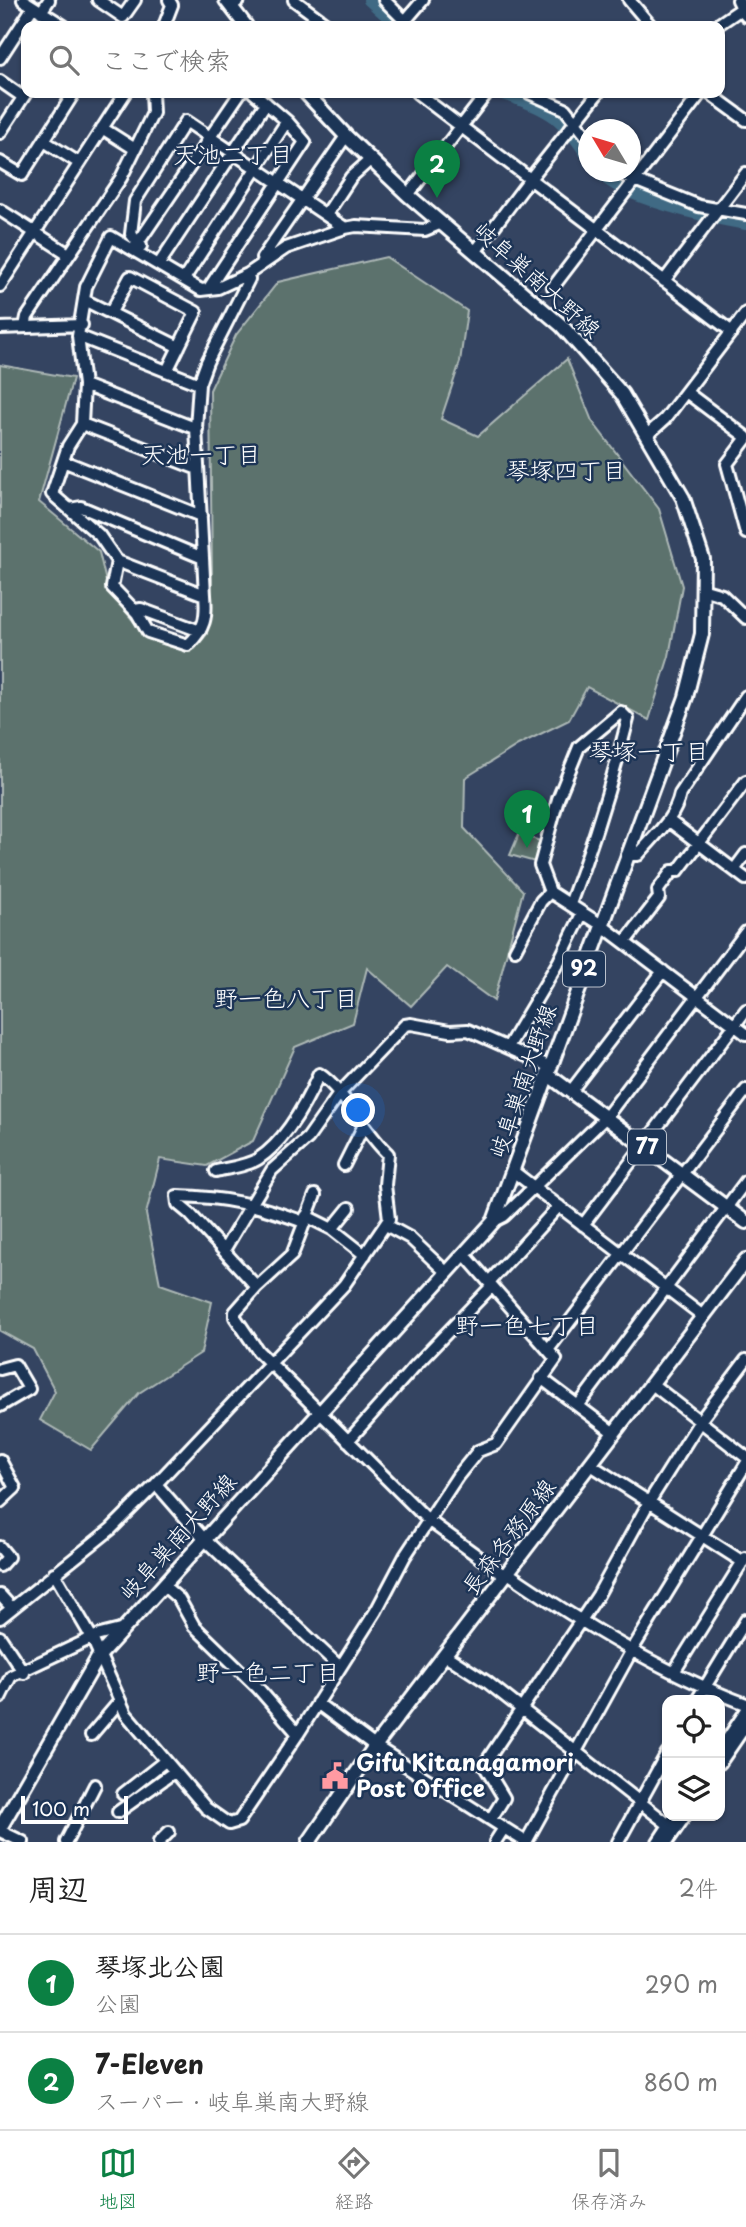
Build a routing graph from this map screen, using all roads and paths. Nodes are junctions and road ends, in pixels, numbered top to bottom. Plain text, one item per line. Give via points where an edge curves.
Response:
1 (23, 0) edge
2 (49, 0) edge
3 (98, 0) edge
4 (135, 0) edge
5 (169, 0) edge
6 (294, 0) edge
7 (384, 0) edge
8 (424, 0) edge
9 (629, 0) edge
10 (232, 2) edge
11 (742, 8) edge
12 (37, 9) junction
13 (28, 21) edge
14 (56, 21) edge
15 (166, 21) edge
16 (243, 21) edge
17 (322, 21) edge
18 (404, 21) edge
19 (409, 21) edge
20 (647, 21) edge
21 (723, 21) edge
22 (21, 30) edge
23 (0, 58) edge
24 (0, 81) edge
25 (21, 93) edge
26 (23, 98) edge
27 (71, 98) edge
28 (122, 98) edge
29 (152, 98) edge
30 (237, 98) edge
31 (260, 98) edge
32 (311, 98) edge
33 (424, 98) edge
34 (483, 98) edge
35 (540, 98) edge
36 (594, 98) edge
37 (697, 98) edge
38 (716, 98) edge
39 (266, 103) junction
40 (746, 120) edge
41 (287, 121) junction
42 (571, 124) junction
43 (462, 127) junction
44 (102, 128) junction
45 (578, 129) edge
46 (0, 133) edge
47 (346, 136) junction
48 (209, 138) junction
49 (44, 141) junction
50 (135, 149) junction
51 (232, 153) junction
52 (370, 160) junction
53 (0, 162) edge
54 (79, 163) junction
55 (256, 168) junction
56 (746, 173) edge
57 (530, 179) junction
58 (626, 182) edge
59 (278, 183) junction
60 (630, 186) junction
61 (408, 195) junction
62 (302, 199) junction
63 (0, 210) edge
64 (717, 211) junction
65 (326, 215) junction
66 (746, 215) edge
67 (442, 223) junction
68 (345, 228) junction
69 (597, 230) junction
70 (34, 232) junction
71 (138, 243) junction
72 (475, 252) junction
73 (67, 253) junction
74 (266, 261) junction
75 (160, 262) junction
76 (248, 274) junction
77 (184, 279) junction
78 (664, 281) junction
79 (0, 286) edge
80 (554, 287) dead end
81 (209, 288) junction
82 (84, 300) junction
83 (111, 312) junction
84 (746, 313) edge
85 (25, 327) junction
86 (0, 328) edge
87 (80, 331) junction
88 (732, 332) junction
89 (179, 347) junction
90 (167, 371) junction
91 (199, 384) junction
92 (84, 385) junction
93 (686, 392) junction
94 (82, 424) junction
95 (197, 429) junction
96 (647, 435) junction
97 (746, 438) edge
98 (63, 461) junction
99 (198, 469) junction
100 (70, 509) junction
101 (201, 516) junction
102 (746, 533) edge
103 (203, 558) junction
104 (117, 561) junction
105 (705, 590) junction
106 (205, 595) junction
107 (135, 610) junction
108 (745, 616) edge
109 (200, 631) junction
110 (746, 696) edge
111 (746, 781) edge
112 (668, 820) junction
113 (699, 843) junction
114 (746, 854) edge
115 (627, 855) junction
116 (734, 870) junction
117 (746, 879) edge
118 (550, 892) junction
119 (570, 904) junction
120 (582, 914) junction
121 (600, 924) junction
122 (746, 932) edge
123 (625, 942) junction
124 (515, 950) dead end
125 (663, 971) junction
126 (697, 997) junction
127 (746, 1010) edge
128 (734, 1025) junction
129 (746, 1034) edge
130 (508, 1046) junction
131 (548, 1070) junction
132 (746, 1090) edge
133 (571, 1091) junction
134 (339, 1094) junction
135 (606, 1117) junction
136 (363, 1127) junction
137 (644, 1145) junction
138 (259, 1158) junction
139 (344, 1165) dead end
140 (273, 1169) junction
141 (216, 1171) dead end
142 (514, 1172) junction
143 (683, 1174) junction
144 (746, 1181) edge
145 (533, 1185) junction
146 (315, 1195) dead end
147 (251, 1202) junction
148 (559, 1206) junction
149 (726, 1207) junction
150 (349, 1208) dead end
151 (305, 1219) junction
152 (494, 1221) junction
153 (746, 1222) edge
154 (386, 1225) junction
155 (583, 1225) junction
156 (332, 1229) junction
157 (224, 1250) junction
158 (365, 1255) junction
159 (465, 1255) junction
160 (622, 1256) junction
161 (746, 1260) edge
162 (447, 1273) junction
163 (490, 1284) junction
164 (257, 1287) junction
165 (665, 1289) junction
166 (703, 1317) junction
167 (548, 1350) junction
168 (746, 1360) edge
169 (271, 1364) junction
170 (0, 1370) edge
171 (541, 1378) junction
172 (652, 1384) junction
173 (0, 1406) edge
174 (578, 1406) junction
175 (318, 1413) junction
176 (700, 1421) junction
177 (614, 1433) junction
178 (348, 1441) junction
179 (746, 1457) edge
180 (0, 1460) edge
181 (746, 1464) edge
182 (590, 1465) junction
183 (156, 1484) junction
184 (0, 1502) edge
185 (649, 1502) junction
186 (428, 1520) junction
187 (702, 1536) junction
188 (204, 1539) junction
189 (0, 1547) edge
190 (744, 1560) edge
191 (0, 1566) edge
192 (54, 1573) junction
193 (508, 1573) junction
194 (163, 1585) junction
195 (0, 1595) edge
196 (11, 1607) junction
197 (0, 1618) edge
198 (746, 1619) edge
199 (580, 1622) junction
200 (124, 1629) junction
201 (0, 1637) edge
202 (92, 1638) junction
203 (632, 1650) junction
204 (445, 1654) junction
205 (99, 1656) junction
206 (340, 1667) junction
207 (674, 1672) junction
208 (24, 1673) junction
209 (704, 1687) junction
210 (700, 1695) edge
211 (0, 1698) edge
212 (120, 1701) junction
213 (317, 1703) junction
214 (746, 1704) edge
215 (522, 1709) junction
216 (746, 1711) edge
217 (746, 1725) edge
218 (298, 1734) junction
219 (91, 1735) dead end
220 (725, 1742) edge
221 (375, 1746) junction
222 (576, 1751) junction
223 (664, 1758) edge
224 (723, 1758) edge
225 (165, 1761) junction
226 (174, 1772) junction
227 (95, 1785) dead end
228 (123, 1794) dead end
229 (640, 1802) junction
230 (118, 1812) dead end
231 (662, 1814) edge
232 (491, 1819) junction
233 (671, 1821) edge
234 (682, 1821) edge
235 (504, 1828) junction
236 (0, 1829) edge
237 (170, 1832) dead end
238 (23, 1842) edge
239 (66, 1842) edge
240 (159, 1842) edge
241 (309, 1842) edge
242 (495, 1842) edge
243 (526, 1842) edge
244 (618, 1842) edge
245 (657, 1842) edge
246 (667, 1842) edge

1 - 12 street
2 - 12 street
3 - 4 street via 123,17
5 - 15 street via 172,5
6 - 17 street
7 - 18 street
8 - 19 street
9 - 20 street
10 - 16 main road
11 - 21 street
12 - 13 street
12 - 14 street
22 - 23 street
24 - 25 street
26 - 46 street
27 - 49 street
28 - 44 street
29 - 50 street via 153,113
30 - 48 street
31 - 39 street
32 - 47 main road, 岐阜巣南大野線 / 92
33 - 43 street
34 - 43 street
35 - 42 street via 565,109
36 - 42 street
37 - 60 street
38 - 40 street
39 - 41 street
39 - 51 street
41 - 55 street
41 - 59 street via 305,142
42 - 45 street
42 - 57 street
43 - 57 street
43 - 61 street
44 - 50 street
44 - 54 street
47 - 52 main road, 岐阜巣南大野線 / 92
47 - 62 street
48 - 51 street
48 - 71 street
48 - 71 street via 186,121 143,184 131,221 131,234
49 - 53 street via 22,175
49 - 54 street
50 - 73 street via 121,178
51 - 55 street
51 - 75 street
52 - 61 main road, 岐阜巣南大野線 / 92
52 - 65 street via 351,177
54 - 70 street
55 - 59 street
55 - 77 street
56 - 64 street
57 - 69 street
57 - 72 street
58 - 60 street
59 - 62 street
59 - 81 street
60 - 64 street
60 - 69 street
61 - 67 main road, 岐阜巣南大野線 / 92
62 - 65 street
62 - 74 street via 262,258
63 - 70 street
64 - 66 street
64 - 78 street
65 - 68 street
67 - 68 street via 425,230
67 - 72 main road, 岐阜巣南大野線 / 92
68 - 74 street via 286,248
69 - 78 street
69 - 80 street
70 - 73 street
70 - 79 street
71 - 75 street
72 - 96 main road, 岐阜巣南大野線 / 92 via 583,348 622,394
73 - 85 street
74 - 76 street
75 - 77 street
75 - 82 street via 111,237
76 - 81 street
76 - 91 street
77 - 81 street via 201,290
78 - 88 street
82 - 83 street
82 - 87 street
83 - 89 street
83 - 89 street via 130,277 196,313
84 - 88 street
85 - 86 street
85 - 87 street
87 - 90 street
87 - 92 street
88 - 93 street
89 - 90 street
90 - 91 street
91 - 95 street
92 - 94 street
92 - 95 street
93 - 96 street
93 - 97 street
94 - 98 street
94 - 99 street
95 - 99 street
96 - 105 main road, 岐阜巣南大野線 / 92 via 694,525
97 - 102 street via 727,464
98 - 100 street via 52,494
98 - 101 street
99 - 101 street
100 - 103 street via 81,508
100 - 104 street
101 - 103 street
103 - 106 street
104 - 106 street
104 - 107 street via 112,587
105 - 108 street via 722,595
105 - 115 main road, 岐阜巣南大野線 / 92 via 698,659
106 - 109 street via 207,618
107 - 109 street
107 - 109 street via 148,632 185,646
110 - 112 street via 680,794 677,809
111 - 113 street
112 - 113 street
112 - 115 street via 638,855
113 - 116 street
113 - 123 street via 658,890 659,898
114 - 116 street
115 - 121 main road, 岐阜巣南大野線 / 92
116 - 117 street
118 - 119 street
118 - 119 street via 540,865 558,799 579,747 621,712 628,719
118 - 124 street
119 - 120 street
120 - 121 street
120 - 130 street
121 - 123 street
121 - 131 main road, 岐阜巣南大野線 / 92
122 - 126 street
123 - 125 street
125 - 126 street
125 - 133 street
126 - 128 street
126 - 135 street
127 - 128 street
128 - 129 street
128 - 137 street
130 - 131 street
130 - 134 street via 468,1030 405,1025
131 - 133 main road, 77
131 - 142 main road, 岐阜巣南大野線 / 92
132 - 143 street
133 - 135 main road, 77
134 - 136 street
134 - 138 street via 319,1074 294,1119
134 - 140 street via 308,1138
135 - 137 main road, 77
135 - 145 street
136 - 139 street
136 - 154 street via 388,1154
137 - 143 main road, 77
137 - 155 street
138 - 140 street
138 - 141 street
140 - 147 street
142 - 145 street
142 - 152 main road, 岐阜巣南大野線 / 92
143 - 149 main road, 77
143 - 160 street
144 - 149 street
145 - 148 street
145 - 152 street
146 - 151 street
147 - 151 street
147 - 157 street
147 - 157 street via 177,1196 178,1204
148 - 155 street
148 - 163 street
149 - 153 main road, 77
149 - 165 street
150 - 156 street
151 - 156 street
151 - 164 street via 292,1255
152 - 159 main road, 岐阜巣南大野線 / 92
154 - 158 street
154 - 162 street via 411,1238
155 - 160 street
156 - 158 street
157 - 164 street
158 - 169 street via 344,1285
159 - 162 main road, 岐阜巣南大野線 / 92
159 - 163 street
160 - 165 street
160 - 167 street
161 - 166 main road, 長森各務原線
162 - 175 main road, 岐阜巣南大野線 / 92
163 - 167 street
163 - 178 street
164 - 169 street via 235,1318
165 - 166 street
165 - 174 street
166 - 172 main road, 長森各務原線
167 - 171 street via 556,1359
168 - 176 street
169 - 175 street
169 - 183 street
170 - 173 street via 15,1365 29,1389
171 - 174 street
171 - 186 street via 496,1444 478,1451
172 - 176 street
172 - 177 main road, 長森各務原線
174 - 177 street
175 - 178 street
175 - 188 main road, 岐阜巣南大野線 / 92
176 - 179 street
176 - 185 street
177 - 182 main road, 長森各務原線
178 - 186 street
180 - 184 street via 15,1488
181 - 187 street
182 - 185 street
182 - 193 main road, 長森各務原線
183 - 188 street
183 - 192 street via 111,1529
185 - 187 street
185 - 199 street
186 - 193 street via 501,1573
186 - 206 street
187 - 190 street
187 - 203 street
188 - 194 main road, 岐阜巣南大野線 / 92
188 - 206 street
189 - 191 street via 8,1557
190 - 207 street
192 - 196 street
192 - 202 street
193 - 199 street
193 - 204 main road, 長森各務原線
194 - 200 main road, 岐阜巣南大野線 / 92
194 - 218 street via 179,1599 194,1626
195 - 196 street
196 - 197 street
198 - 209 street
199 - 203 street
199 - 215 street
200 - 202 street
200 - 205 main road, 岐阜巣南大野線 / 92
201 - 208 street
202 - 205 street
202 - 208 street
203 - 207 street
203 - 222 street
204 - 215 street
204 - 221 main road, 長森各務原線
205 - 212 street
205 - 236 main road, 岐阜巣南大野線 / 92
206 - 213 street
207 - 209 street
208 - 211 street via 11,1676
209 - 210 street
209 - 214 street
212 - 219 street
212 - 225 street
213 - 218 street
213 - 221 street
215 - 222 street
215 - 232 street via 484,1765 504,1798
216 - 220 street
217 - 224 street
218 - 226 street via 239,1821 229,1824 217,1818
221 - 232 street
221 - 241 main road, 長森各務原線
222 - 229 street
222 - 243 street
223 - 229 street
225 - 226 street
225 - 228 street
226 - 230 street
227 - 239 street
229 - 231 street
229 - 244 street
232 - 235 street
233 - 245 street
234 - 246 street
235 - 242 street
235 - 243 street
236 - 238 street
237 - 240 street

